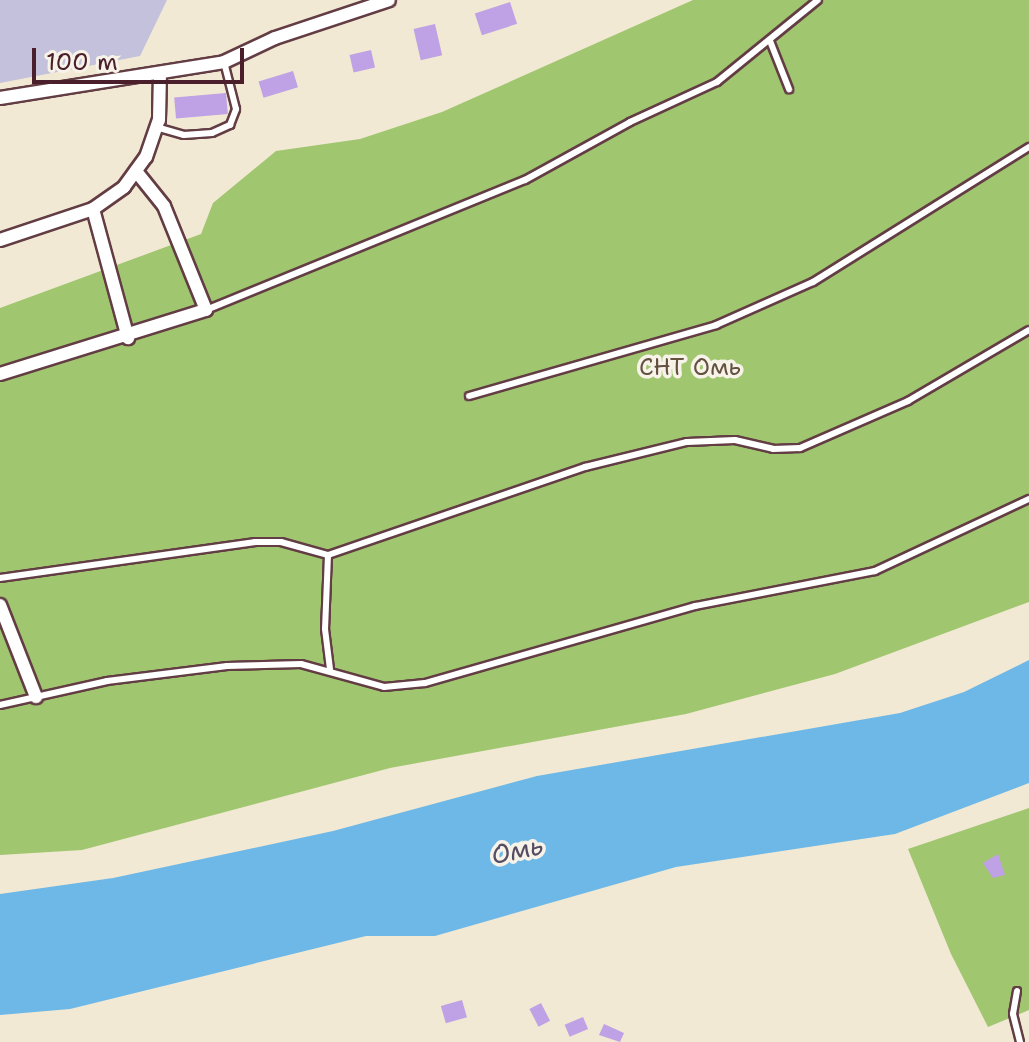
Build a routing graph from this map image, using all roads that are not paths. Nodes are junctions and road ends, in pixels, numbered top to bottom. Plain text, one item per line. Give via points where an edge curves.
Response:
1 (389, 0) edge
2 (818, 0) edge
3 (770, 41) junction
4 (224, 62) junction
5 (160, 74) junction
6 (789, 89) dead end
7 (0, 98) edge
8 (156, 127) junction
9 (1029, 147) edge
10 (136, 171) junction
11 (93, 209) junction
12 (0, 240) edge
13 (206, 310) junction
14 (1029, 330) edge
15 (128, 338) junction
16 (0, 374) edge
17 (469, 396) dead end
18 (1029, 499) edge
19 (328, 555) junction
20 (0, 578) edge
21 (0, 605) edge
22 (330, 669) junction
23 (36, 697) junction
24 (0, 705) edge
25 (1017, 991) dead end
26 (1020, 1042) edge

1 - 4 street via 275,38
2 - 3 lane
3 - 6 lane
3 - 13 lane via 717,82 525,180
4 - 5 street
4 - 8 lane via 236,109 230,125 184,135
5 - 7 street
5 - 8 street
8 - 10 street
9 - 17 lane via 813,282 716,325
10 - 11 street via 124,187
10 - 13 street via 164,206
11 - 12 street
11 - 15 street
13 - 15 street
14 - 19 lane via 908,401 800,448 773,449 735,440 687,442 585,467
15 - 16 street
18 - 22 lane via 875,571 695,606 482,670 384,687
19 - 20 lane via 281,542 255,542
19 - 22 lane via 325,629
21 - 23 street
22 - 23 lane via 301,664 200,668
23 - 24 lane
25 - 26 lane via 1013,1014

